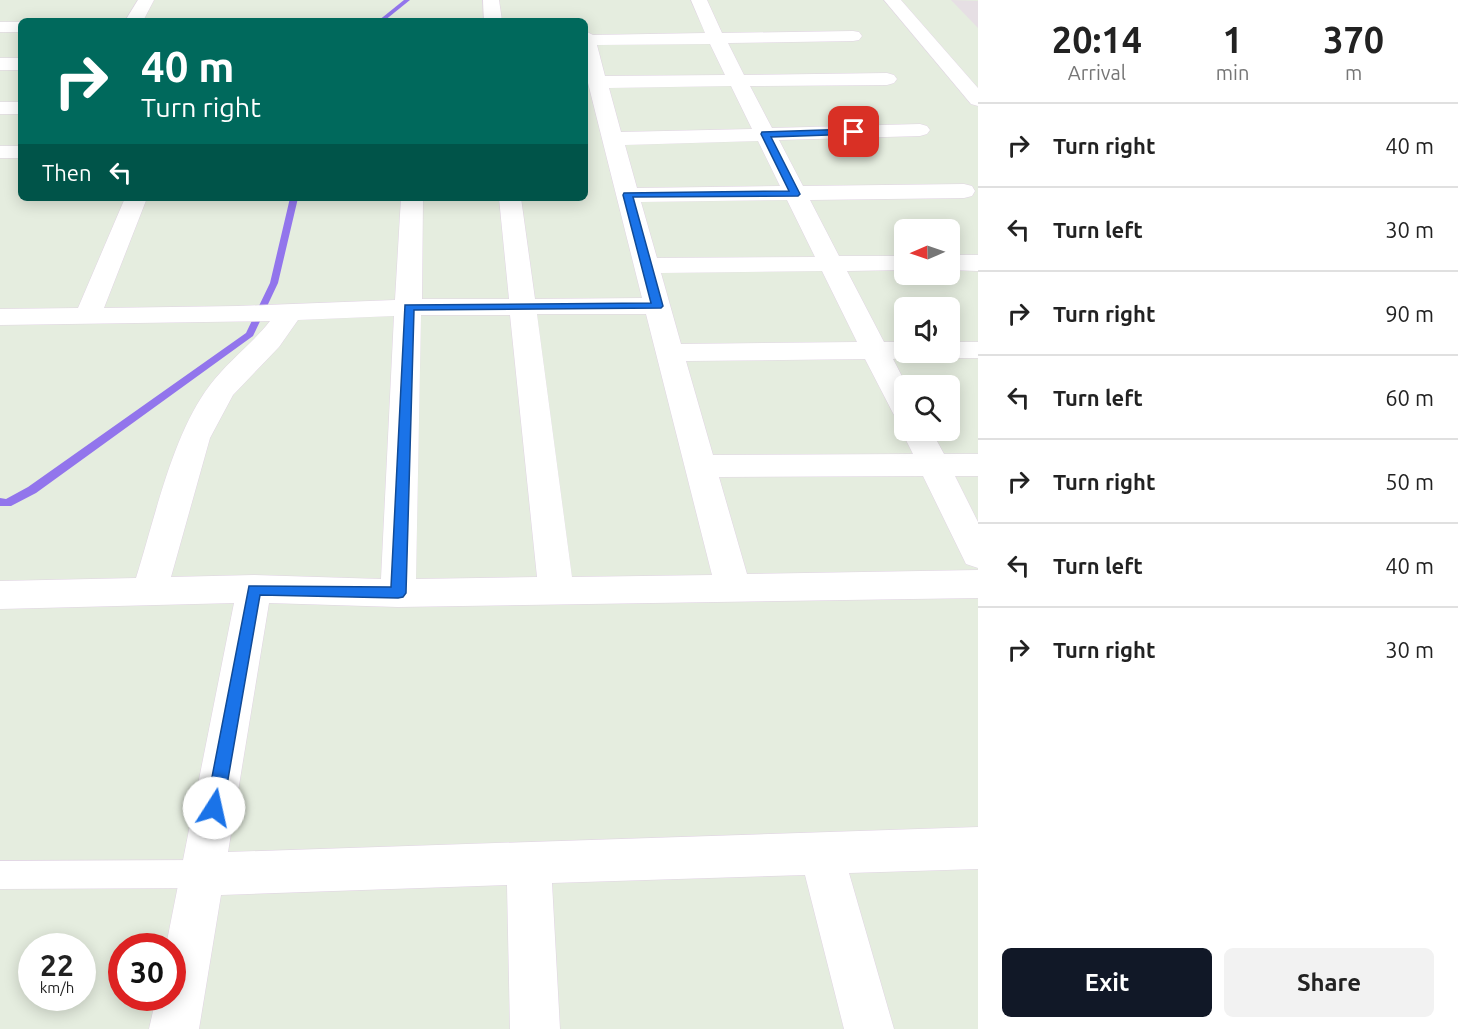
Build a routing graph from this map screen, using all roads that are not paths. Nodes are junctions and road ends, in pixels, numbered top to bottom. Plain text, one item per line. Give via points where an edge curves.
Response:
1 (146, 0) edge
2 (491, 0) edge
3 (699, 0) edge
4 (892, 0) edge
5 (136, 18) edge
6 (493, 18) edge
7 (0, 27) edge
8 (18, 27) edge
9 (853, 36) dead end
10 (588, 38) edge
11 (716, 38) junction
12 (588, 46) edge
13 (0, 63) edge
14 (18, 64) edge
15 (887, 79) dead end
16 (739, 81) junction
17 (597, 82) junction
18 (978, 100) edge
19 (0, 108) edge
20 (18, 108) edge
21 (920, 130) dead end
22 (765, 134) junction
23 (613, 139) junction
24 (0, 152) edge
25 (18, 152) edge
26 (964, 191) dead end
27 (795, 194) junction
28 (628, 195) junction
29 (135, 201) edge
30 (412, 201) edge
31 (510, 201) edge
32 (894, 263) edge
33 (960, 263) edge
34 (978, 263) edge
35 (833, 264) junction
36 (647, 266) junction
37 (521, 306) junction
38 (657, 306) junction
39 (409, 307) junction
40 (283, 312) junction
41 (88, 315) junction
42 (0, 317) edge
43 (874, 350) junction
44 (894, 350) edge
45 (960, 350) edge
46 (978, 350) edge
47 (670, 353) junction
48 (894, 389) edge
49 (922, 441) edge
50 (978, 465) edge
51 (700, 466) junction
52 (934, 466) junction
53 (978, 555) edge
54 (978, 584) edge
55 (733, 588) junction
56 (254, 590) junction
57 (556, 591) junction
58 (149, 593) junction
59 (398, 593) junction
60 (0, 595) edge
61 (978, 848) edge
62 (822, 854) junction
63 (529, 865) junction
64 (203, 874) junction
65 (0, 875) edge
66 (174, 1029) edge
67 (535, 1029) edge
68 (868, 1029) edge

1 - 5 street
2 - 6 street
3 - 11 street
4 - 18 street
7 - 8 street
9 - 11 street
10 - 11 street
11 - 16 street
12 - 17 street
13 - 14 street
15 - 16 street
16 - 17 street
16 - 22 street
17 - 23 street
19 - 20 street
21 - 22 street
22 - 23 street
22 - 27 street
23 - 28 street
24 - 25 street
26 - 27 street
27 - 28 street
27 - 35 street
28 - 36 street
29 - 41 street
30 - 39 street
31 - 37 street
32 - 35 street
33 - 34 street
35 - 36 street
35 - 43 street
36 - 38 street
37 - 38 street
37 - 39 street
37 - 57 street
38 - 47 street
39 - 40 street
39 - 59 street
40 - 41 street
40 - 58 street via 269,341 221,390 195,438
41 - 42 street
43 - 44 street
43 - 47 street
43 - 48 street
45 - 46 street
47 - 51 street
49 - 52 street
50 - 52 street
51 - 52 street
51 - 55 street
52 - 53 street
54 - 55 street
55 - 57 street
56 - 58 street
56 - 59 street
56 - 64 street
57 - 59 street
58 - 60 street
61 - 62 street
62 - 63 street
62 - 68 street
63 - 64 street
63 - 67 street
64 - 65 lane
64 - 66 street

